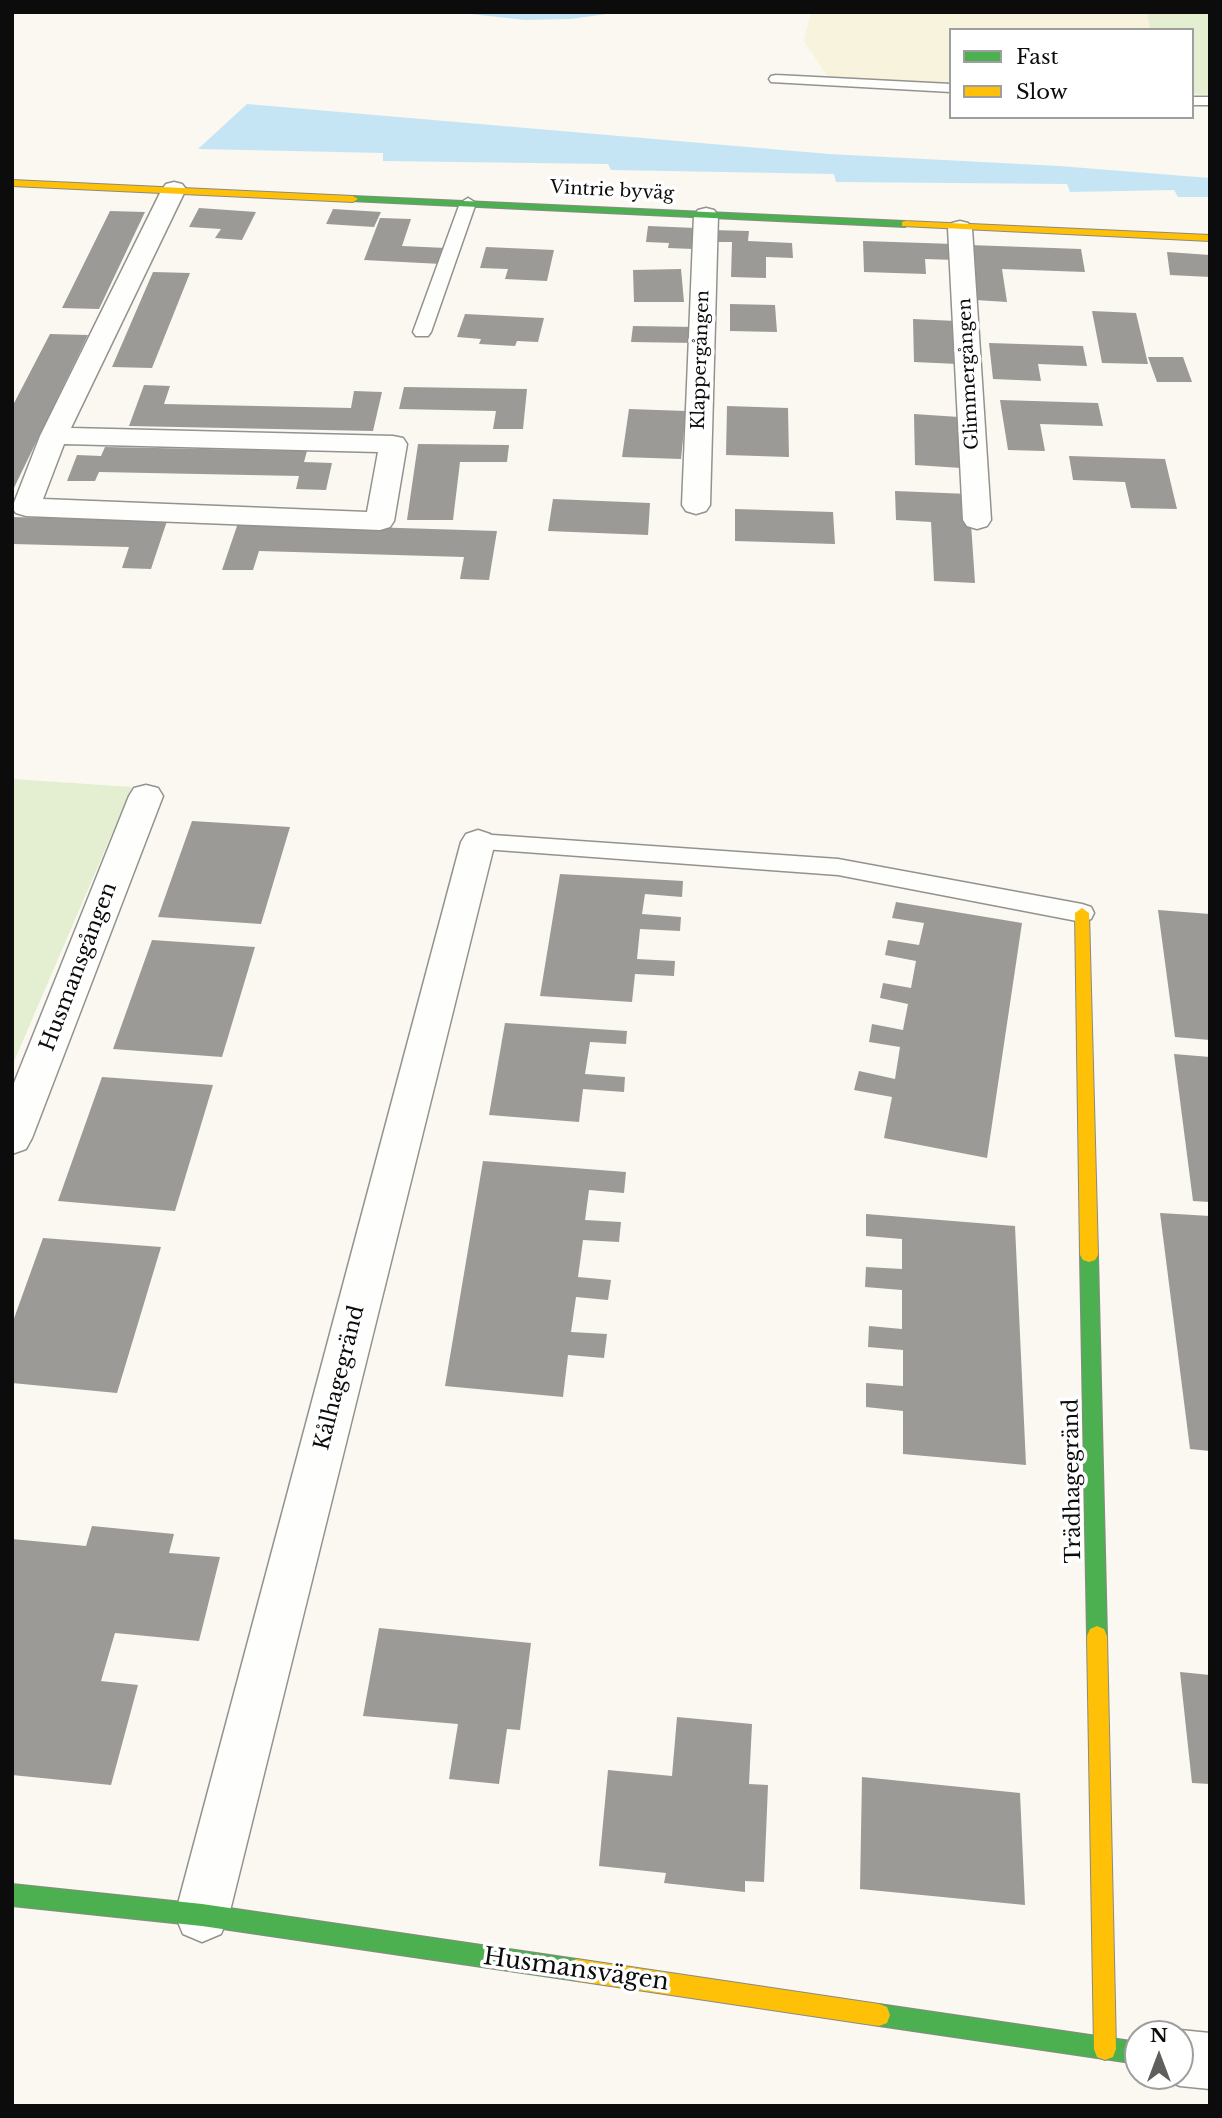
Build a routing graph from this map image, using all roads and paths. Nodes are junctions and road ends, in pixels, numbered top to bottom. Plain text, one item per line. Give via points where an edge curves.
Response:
1 (776, 79) dead end
2 (949, 88) edge
3 (12, 183) edge
4 (174, 189) junction
5 (468, 203) junction
6 (706, 215) junction
7 (960, 228) junction
8 (1210, 239) edge
9 (422, 332) dead end
10 (54, 436) junction
11 (696, 505) dead end
12 (977, 520) dead end
13 (146, 796) dead end
14 (478, 842) joint
15 (1082, 913) joint
16 (12, 1138) edge
17 (12, 1895) edge
18 (202, 1915) junction
19 (1105, 2049) junction
20 (1124, 2051) edge

1 - 2 lane
3 - 4 street, Vintrie byväg
4 - 5 street, Vintrie byväg
4 - 10 street
5 - 6 street, Vintrie byväg
5 - 9 lane
6 - 7 street, Vintrie byväg
6 - 11 street, Klappergången
7 - 8 street, Vintrie byväg
7 - 12 street, Glimmergången
10 - 10 street via 26,507 380,521 393,444
13 - 16 street, Husmansgången
14 - 15 lane via 838,867
14 - 18 street, Kålhagegränd
15 - 19 street, Trädhagegränd
17 - 18 street, Husmansvägen
18 - 19 street, Husmansvägen
19 - 20 street, Husmansvägen

